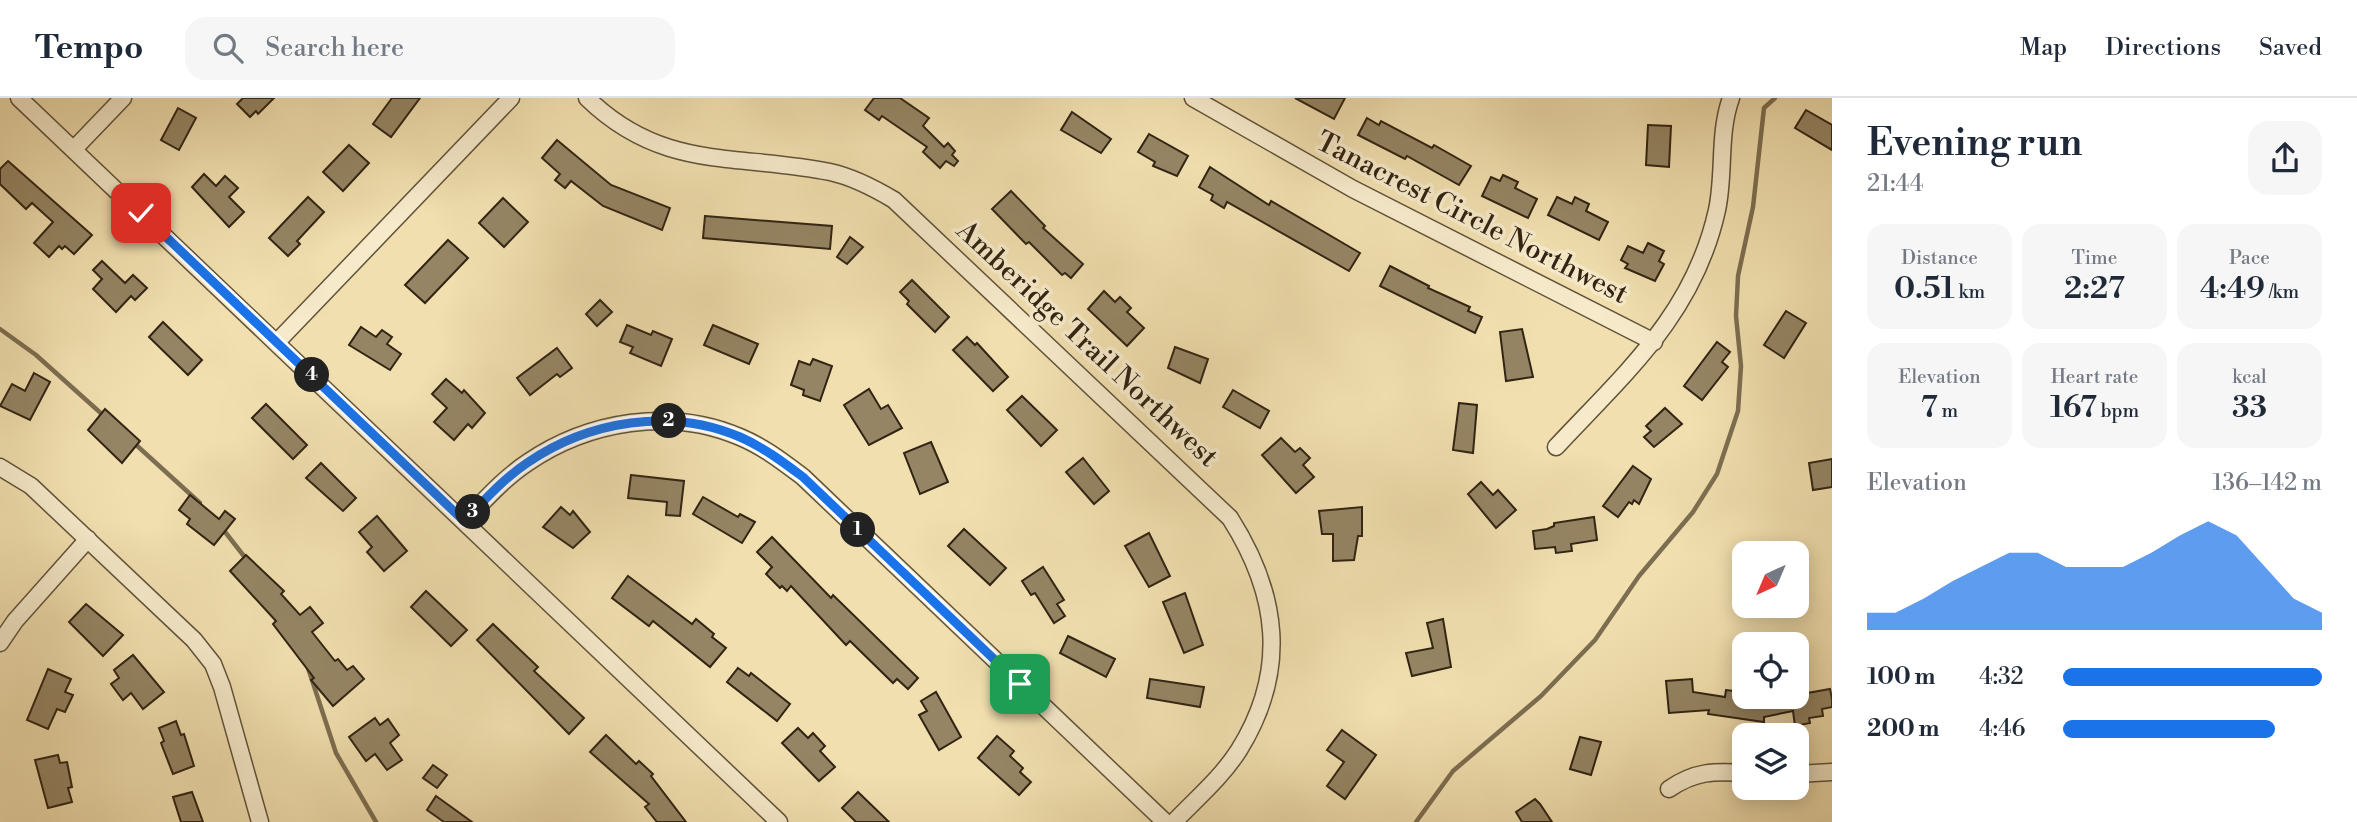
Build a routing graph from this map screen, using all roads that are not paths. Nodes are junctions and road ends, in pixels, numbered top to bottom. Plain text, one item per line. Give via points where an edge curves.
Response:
1 (19, 98) edge
2 (123, 98) edge
3 (511, 98) edge
4 (587, 98) edge
5 (1193, 98) edge
6 (1731, 98) edge
7 (74, 149) junction
8 (277, 342) junction
9 (1654, 342) junction
10 (1556, 447) dead end
11 (0, 467) edge
12 (464, 521) junction
13 (88, 539) junction
14 (0, 643) edge
15 (1732, 772) edge
16 (1832, 772) edge
17 (1809, 773) edge
18 (1669, 789) dead end
19 (260, 822) edge
20 (779, 822) edge
21 (1165, 822) edge
22 (1174, 822) edge

1 - 7 street
2 - 7 street
3 - 8 street
4 - 22 street, Amberidge Trail Northwest via 624,127 681,153 833,173 894,200 1230,518 1252,553 1267,595 1273,635 1269,676 1258,716 1238,752
5 - 9 street, Tanacrest Circle Northwest via 1353,189
6 - 9 street via 1709,242 1677,310
7 - 8 street
8 - 12 street
9 - 10 street
11 - 13 street via 31,486
12 - 20 street
12 - 21 street via 526,463 592,431 632,422 673,421 702,424 740,437 803,477
13 - 14 street
13 - 19 street via 194,640 212,664
15 - 18 street via 1707,770 1685,777
16 - 17 street

